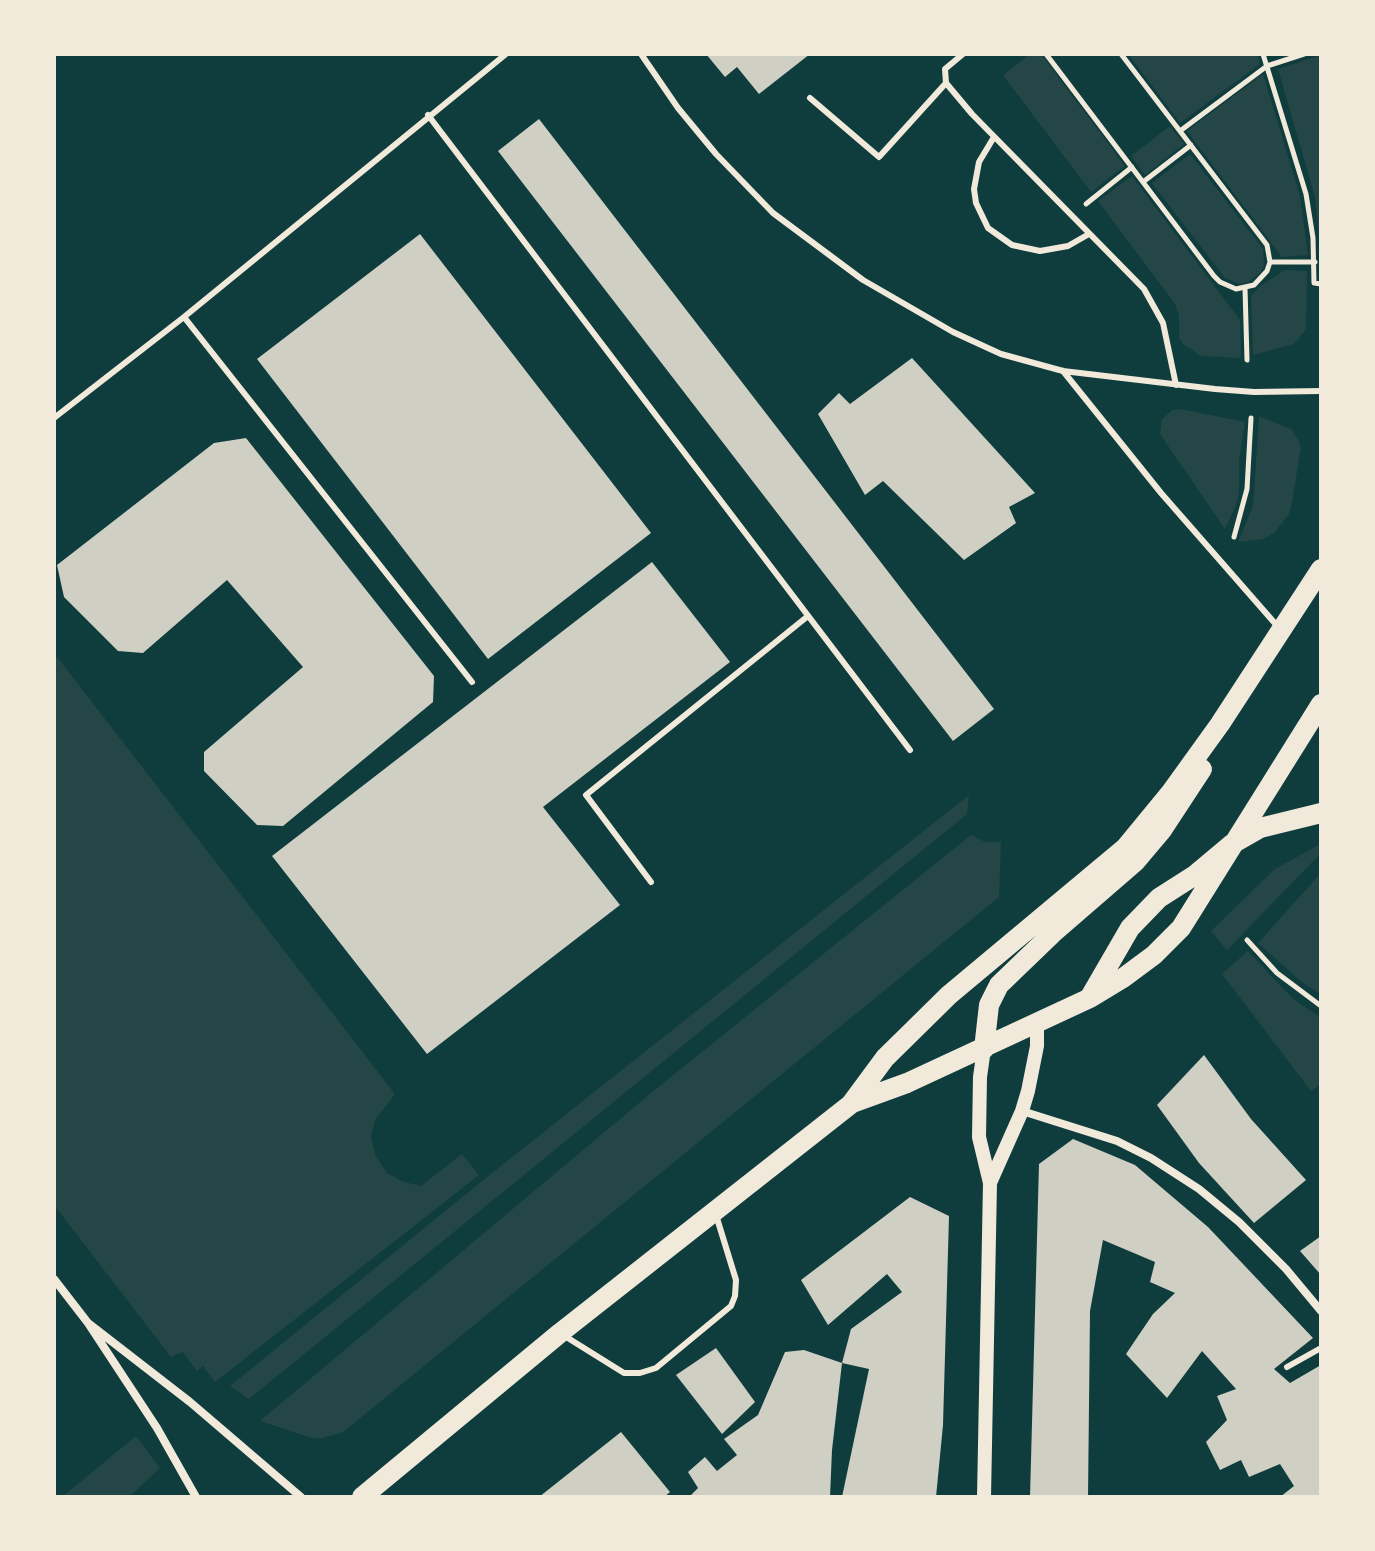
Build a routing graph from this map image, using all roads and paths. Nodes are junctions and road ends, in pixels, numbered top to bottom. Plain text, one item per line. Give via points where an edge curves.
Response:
1 (506, 54) edge
2 (641, 54) edge
3 (963, 54) edge
4 (1046, 54) edge
5 (1121, 54) edge
6 (1263, 54) edge
7 (1304, 54) edge
8 (1267, 66) junction
9 (946, 83) junction
10 (810, 98) dead end
11 (428, 115) junction
12 (1180, 131) junction
13 (994, 137) junction
14 (1191, 145) junction
15 (1132, 167) junction
16 (1143, 182) junction
17 (1070, 215) junction
18 (1089, 234) junction
19 (1270, 262) junction
20 (1315, 262) junction
21 (1321, 284) edge
22 (1245, 288) junction
23 (184, 317) junction
24 (1247, 360) dead end
25 (1063, 371) junction
26 (1176, 385) junction
27 (1321, 391) edge
28 (54, 418) edge
29 (1251, 418) dead end
30 (1234, 537) dead end
31 (1321, 569) edge
32 (808, 616) junction
33 (1281, 631) junction
34 (472, 682) dead end
35 (1321, 704) edge
36 (1220, 724) junction
37 (910, 750) dead end
38 (1321, 813) edge
39 (1232, 844) junction
40 (651, 882) dead end
41 (1247, 940) dead end
42 (1090, 998) junction
43 (1321, 1006) edge
44 (1037, 1024) junction
45 (984, 1049) junction
46 (851, 1104) junction
47 (1022, 1111) junction
48 (990, 1183) junction
49 (715, 1210) junction
50 (54, 1279) edge
51 (1321, 1311) edge
52 (88, 1323) junction
53 (560, 1333) junction
54 (1321, 1348) edge
55 (1287, 1367) dead end
56 (196, 1497) edge
57 (301, 1497) edge
58 (362, 1497) edge
59 (984, 1497) edge

1 - 11 lane
2 - 25 lane via 716,154 773,213 825,253 953,332 1001,354
3 - 9 lane via 945,69
4 - 15 path
5 - 12 path
6 - 8 path
7 - 8 path
8 - 12 path
8 - 20 path via 1306,194
9 - 10 lane via 879,157
9 - 13 lane
11 - 23 lane
11 - 32 lane
12 - 14 path
13 - 17 lane
13 - 18 lane via 979,162 974,189 988,228 1012,245 1040,251 1068,246
14 - 16 path
14 - 19 path via 1263,238
15 - 16 path
15 - 17 path
16 - 22 path via 1214,276 1227,287
17 - 18 lane
18 - 26 lane via 1154,305 1166,333
19 - 20 path
19 - 22 path via 1262,278
20 - 21 path via 1314,283
22 - 24 path
23 - 28 lane
23 - 34 lane
25 - 26 lane
25 - 33 lane
26 - 27 lane
29 - 30 path via 1247,489
31 - 33 main road
32 - 37 lane
32 - 40 lane via 586,795
33 - 36 main road
35 - 39 main road
36 - 45 main road via 1208,759 1142,854 999,985 989,1005
36 - 46 main road via 1125,848 949,995 885,1058
38 - 39 main road via 1260,828
39 - 42 main road via 1159,898 1130,928
39 - 42 main road via 1181,928 1154,955
41 - 43 path via 1277,973
42 - 44 main road
44 - 45 main road
44 - 47 street
45 - 46 main road
45 - 48 street via 979,1137
46 - 49 main road
47 - 48 street
47 - 51 street via 1117,1141 1199,1189 1286,1269
48 - 59 street
49 - 53 main road
49 - 53 lane via 736,1280 735,1296 717,1320 668,1359 656,1368 624,1373
50 - 52 street
52 - 56 street
52 - 57 street
53 - 58 main road
54 - 55 lane

